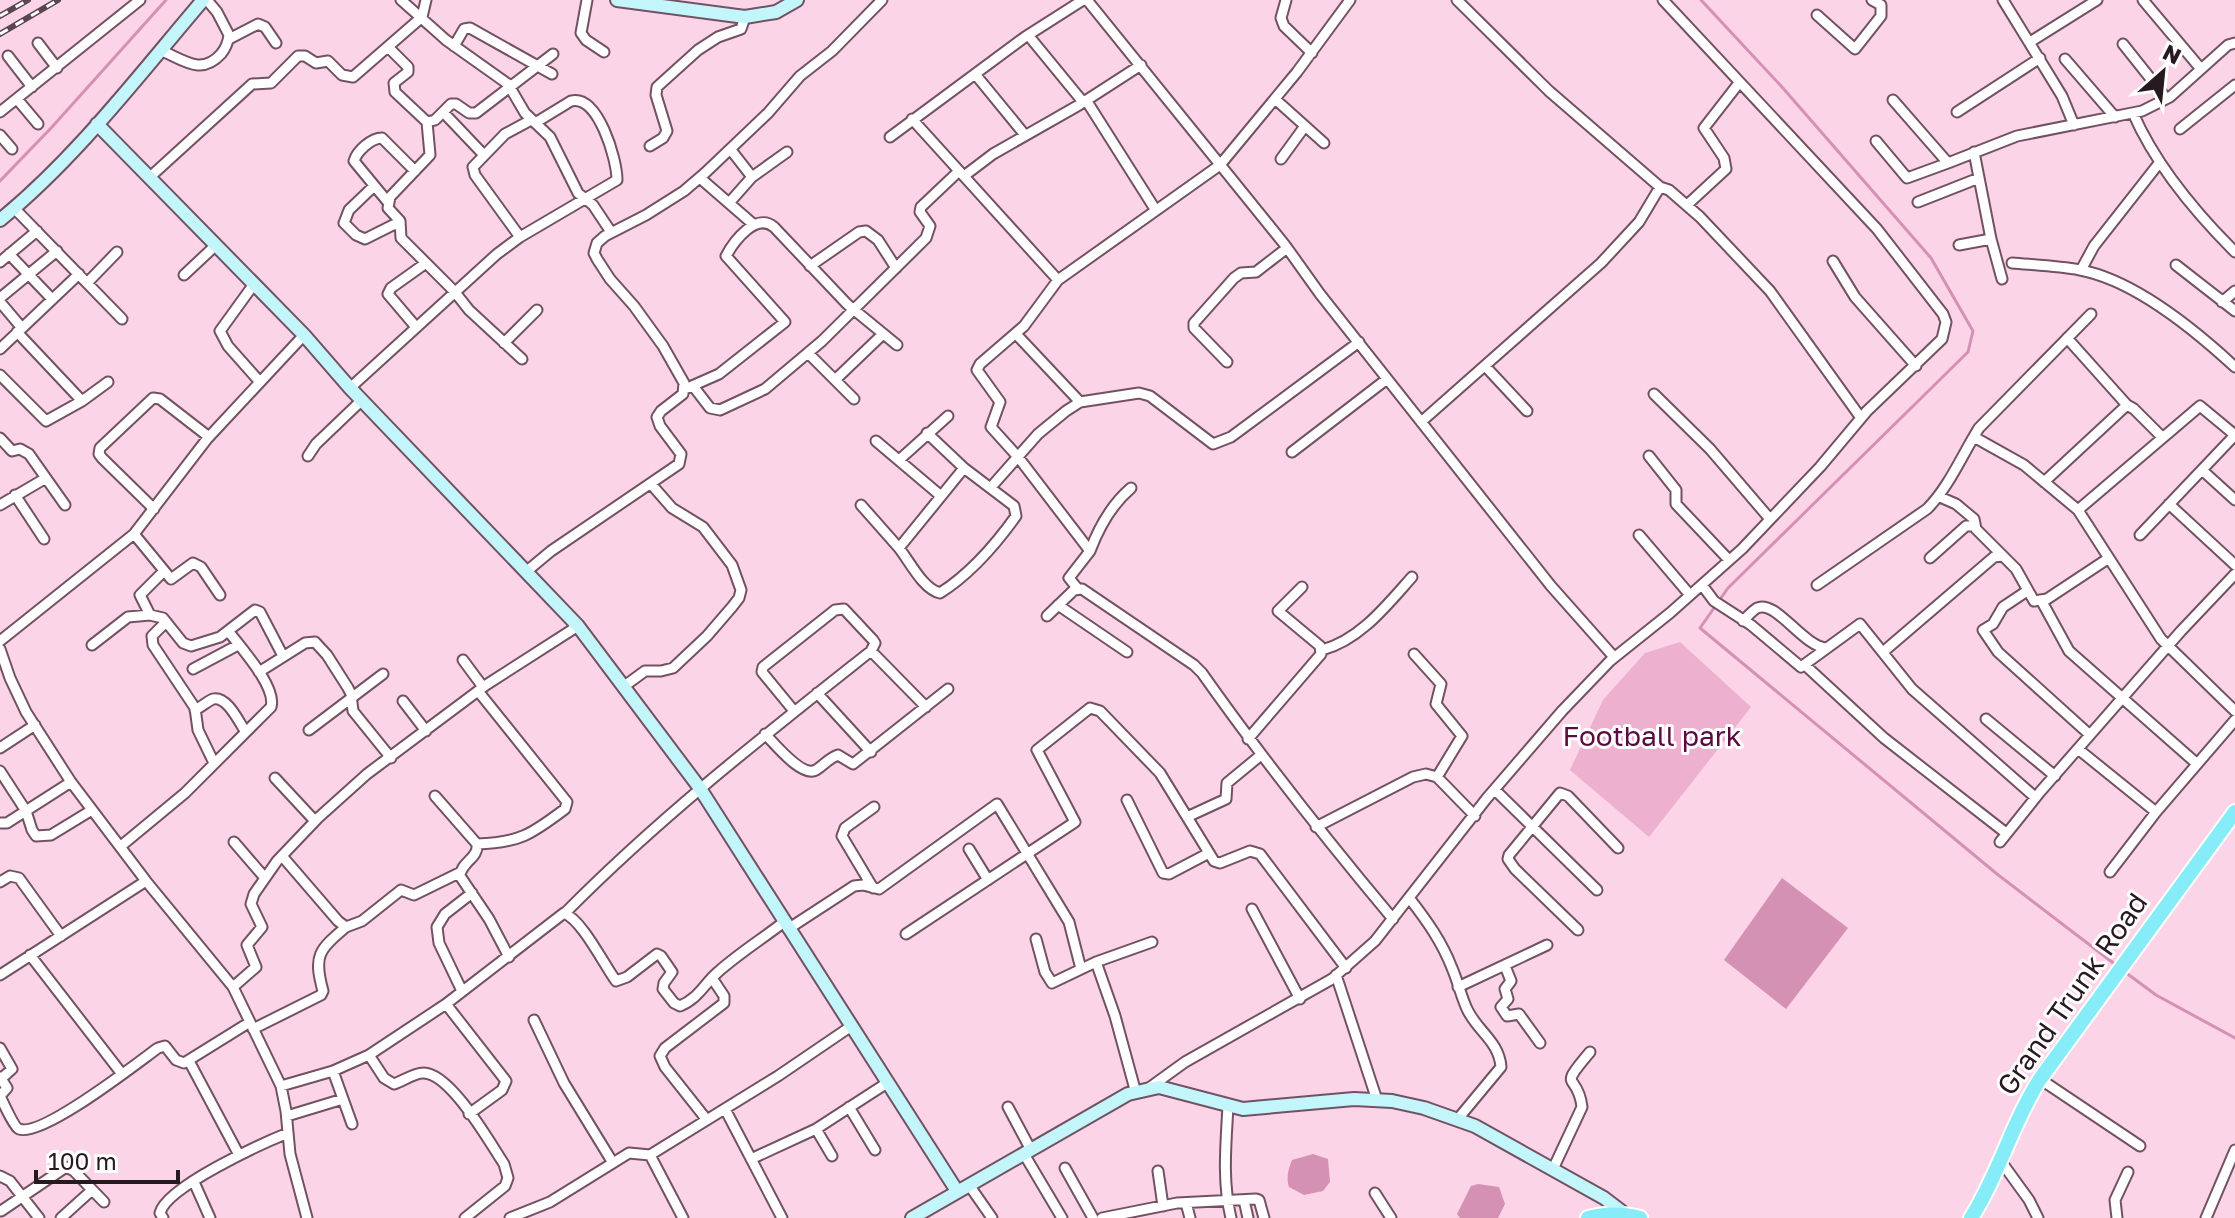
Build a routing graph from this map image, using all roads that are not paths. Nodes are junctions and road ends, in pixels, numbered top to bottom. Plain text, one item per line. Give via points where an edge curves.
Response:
1 (140, 0) edge
2 (205, 0) edge
3 (401, 0) edge
4 (426, 0) edge
5 (587, 0) edge
6 (617, 0) edge
7 (797, 0) edge
8 (882, 0) edge
9 (1085, 0) edge
10 (1286, 0) edge
11 (1350, 0) edge
12 (1457, 0) edge
13 (1663, 0) edge
14 (1872, 0) edge
15 (2003, 0) edge
16 (2097, 0) edge
17 (2143, 0) edge
18 (1817, 15) dead end
19 (422, 17) junction
20 (745, 17) junction
21 (1028, 35) junction
22 (229, 39) junction
23 (2030, 42) junction
24 (38, 43) dead end
25 (276, 43) dead end
26 (2235, 43) edge
27 (2123, 44) dead end
28 (454, 46) junction
29 (388, 47) junction
30 (160, 50) junction
31 (604, 52) dead end
32 (1312, 53) junction
33 (553, 54) dead end
34 (8, 56) dead end
35 (2040, 58) junction
36 (2065, 59) dead end
37 (1141, 65) junction
38 (538, 66) junction
39 (57, 68) junction
40 (2201, 69) junction
41 (552, 74) dead end
42 (975, 74) junction
43 (1739, 83) junction
44 (2235, 85) edge
45 (32, 87) junction
46 (510, 87) junction
47 (2166, 98) junction
48 (17, 99) junction
49 (1275, 99) junction
50 (1893, 100) dead end
51 (1084, 101) junction
52 (0, 112) edge
53 (443, 112) junction
54 (1957, 112) dead end
55 (2133, 113) junction
56 (2115, 117) junction
57 (912, 119) junction
58 (427, 122) junction
59 (533, 122) junction
60 (38, 124) dead end
61 (97, 124) junction
62 (2074, 125) junction
63 (1305, 126) junction
64 (2180, 129) dead end
65 (0, 135) edge
66 (1025, 135) junction
67 (890, 137) dead end
68 (1876, 141) dead end
69 (1324, 143) dead end
70 (650, 146) dead end
71 (12, 149) dead end
72 (731, 150) junction
73 (787, 152) dead end
74 (1974, 152) junction
75 (483, 154) junction
76 (1281, 159) dead end
77 (2160, 162) junction
78 (1948, 163) junction
79 (1220, 165) junction
80 (415, 171) junction
81 (962, 174) junction
82 (150, 177) junction
83 (752, 177) junction
84 (700, 178) junction
85 (1979, 178) junction
86 (374, 186) junction
87 (1660, 187) junction
88 (584, 198) junction
89 (387, 201) junction
90 (1918, 202) dead end
91 (729, 203) junction
92 (1687, 205) junction
93 (14, 208) junction
94 (1155, 209) junction
95 (0, 220) edge
96 (400, 224) junction
97 (753, 224) junction
98 (37, 231) junction
99 (611, 232) junction
100 (520, 237) junction
101 (1991, 239) junction
102 (216, 245) junction
103 (1959, 245) dead end
104 (1287, 248) junction
105 (57, 251) junction
106 (117, 252) dead end
107 (2235, 252) edge
108 (3, 258) edge
109 (1833, 261) dead end
110 (426, 263) junction
111 (2012, 263) dead end
112 (2176, 265) dead end
113 (810, 266) junction
114 (896, 268) junction
115 (2081, 270) junction
116 (79, 274) junction
117 (29, 275) junction
118 (184, 275) dead end
119 (2002, 279) dead end
120 (1058, 280) junction
121 (87, 283) junction
122 (254, 284) junction
123 (454, 291) junction
124 (2235, 291) edge
125 (52, 299) junction
126 (0, 300) edge
127 (2222, 302) junction
128 (537, 310) dead end
129 (854, 310) junction
130 (2235, 311) edge
131 (2091, 314) dead end
132 (122, 319) dead end
133 (416, 327) junction
134 (19, 330) junction
135 (883, 334) junction
136 (1016, 334) junction
137 (304, 335) junction
138 (2067, 338) junction
139 (1359, 342) junction
140 (504, 343) junction
141 (897, 345) dead end
142 (0, 349) edge
143 (808, 353) junction
144 (522, 359) dead end
145 (1227, 362) dead end
146 (1485, 366) junction
147 (1916, 366) junction
148 (2235, 367) edge
149 (0, 375) edge
150 (836, 379) junction
151 (1387, 379) junction
152 (259, 381) junction
153 (108, 382) dead end
154 (350, 388) junction
155 (689, 388) junction
156 (1654, 394) dead end
157 (854, 399) dead end
158 (362, 400) junction
159 (82, 401) junction
160 (1080, 402) junction
161 (2127, 405) junction
162 (1527, 411) dead end
163 (948, 416) dead end
164 (1861, 418) junction
165 (1421, 422) junction
166 (927, 433) junction
167 (209, 437) junction
168 (1974, 437) junction
169 (2162, 437) junction
170 (0, 438) edge
171 (876, 441) dead end
172 (1292, 452) dead end
173 (308, 456) dead end
174 (1649, 456) dead end
175 (1018, 457) junction
176 (899, 460) junction
177 (964, 468) junction
178 (2202, 470) junction
179 (46, 478) junction
180 (2044, 482) junction
181 (651, 484) junction
182 (992, 486) junction
183 (1131, 488) dead end
184 (15, 495) junction
185 (941, 496) junction
186 (1940, 497) junction
187 (2235, 500) edge
188 (2169, 504) junction
189 (0, 505) edge
190 (65, 505) dead end
191 (861, 505) dead end
192 (154, 509) junction
193 (2078, 510) junction
194 (1770, 519) junction
195 (1975, 526) junction
196 (134, 534) junction
197 (1639, 535) dead end
198 (2140, 535) dead end
199 (44, 539) dead end
200 (899, 548) junction
201 (1090, 551) junction
202 (2003, 556) junction
203 (1930, 558) dead end
204 (2109, 558) junction
205 (1729, 560) junction
206 (2235, 565) edge
207 (164, 571) junction
208 (527, 571) junction
209 (2235, 574) edge
210 (1412, 577) dead end
211 (1702, 585) junction
212 (1817, 585) dead end
213 (1302, 587) dead end
214 (1078, 589) junction
215 (2027, 591) junction
216 (220, 595) dead end
217 (1690, 595) junction
218 (2041, 600) junction
219 (1058, 605) junction
220 (150, 615) junction
221 (1047, 616) dead end
222 (1743, 621) junction
223 (166, 622) junction
224 (578, 626) junction
225 (229, 632) junction
226 (0, 641) edge
227 (92, 645) dead end
228 (238, 645) junction
229 (2168, 646) junction
230 (1828, 648) junction
231 (0, 649) edge
232 (1322, 650) junction
233 (871, 651) junction
234 (1127, 652) dead end
235 (1883, 652) junction
236 (1414, 654) dead end
237 (283, 656) junction
238 (1614, 657) junction
239 (463, 660) dead end
240 (1806, 666) junction
241 (193, 669) dead end
242 (259, 672) junction
243 (383, 674) dead end
244 (623, 687) junction
245 (481, 689) junction
246 (948, 689) dead end
247 (817, 693) junction
248 (2122, 698) junction
249 (351, 700) junction
250 (403, 701) dead end
251 (926, 707) junction
252 (195, 710) junction
253 (794, 711) junction
254 (2235, 711) edge
255 (1986, 719) dead end
256 (2235, 720) edge
257 (35, 725) junction
258 (309, 730) dead end
259 (426, 731) junction
260 (246, 732) junction
261 (765, 734) junction
262 (2090, 735) junction
263 (1248, 739) junction
264 (0, 748) edge
265 (2078, 749) junction
266 (871, 752) junction
267 (1261, 755) junction
268 (391, 758) junction
269 (214, 763) junction
270 (2196, 763) junction
271 (0, 771) edge
272 (2055, 776) junction
273 (1437, 777) junction
274 (275, 778) dead end
275 (71, 782) junction
276 (699, 787) junction
277 (1495, 790) junction
278 (435, 796) dead end
279 (2035, 797) junction
280 (1127, 800) dead end
281 (874, 807) dead end
282 (92, 810) junction
283 (26, 811) junction
284 (2156, 812) junction
285 (2235, 812) edge
286 (1475, 816) junction
287 (1187, 817) junction
288 (315, 821) junction
289 (0, 823) edge
290 (1531, 826) junction
291 (1316, 827) junction
292 (2006, 833) junction
293 (234, 842) dead end
294 (2000, 842) dead end
295 (477, 844) junction
296 (121, 846) junction
297 (1618, 848) dead end
298 (969, 849) dead end
299 (1209, 853) junction
300 (1029, 854) junction
301 (282, 856) junction
302 (461, 872) junction
303 (2110, 872) dead end
304 (265, 878) junction
305 (988, 880) junction
306 (146, 881) junction
307 (0, 882) edge
308 (874, 889) junction
309 (1597, 890) dead end
310 (472, 893) junction
311 (1410, 899) junction
312 (1252, 909) dead end
313 (566, 912) junction
314 (1393, 919) junction
315 (786, 926) junction
316 (346, 927) junction
317 (1578, 930) dead end
318 (906, 934) dead end
319 (61, 936) junction
320 (1036, 939) dead end
321 (1152, 942) dead end
322 (1547, 945) dead end
323 (30, 955) junction
324 (509, 957) junction
325 (1096, 962) junction
326 (1505, 966) junction
327 (1346, 968) junction
328 (1081, 969) junction
329 (0, 975) edge
330 (1336, 975) junction
331 (712, 978) junction
332 (233, 987) junction
333 (1458, 987) junction
334 (462, 991) junction
335 (1300, 999) junction
336 (446, 1004) junction
337 (534, 1020) dead end
338 (251, 1026) junction
339 (850, 1027) junction
340 (1540, 1043) dead end
341 (0, 1048) edge
342 (1590, 1052) dead end
343 (369, 1055) junction
344 (189, 1061) junction
345 (333, 1071) junction
346 (122, 1074) junction
347 (1, 1078) edge
348 (2040, 1079) junction
349 (887, 1083) junction
350 (281, 1086) junction
351 (1140, 1091) junction
352 (343, 1099) junction
353 (1377, 1100) junction
354 (1228, 1106) junction
355 (849, 1107) junction
356 (1008, 1107) dead end
357 (725, 1109) junction
358 (469, 1114) junction
359 (287, 1116) junction
360 (707, 1120) junction
361 (1457, 1120) junction
362 (352, 1124) dead end
363 (816, 1129) junction
364 (288, 1133) junction
365 (2140, 1146) dead end
366 (875, 1150) dead end
367 (2235, 1150) edge
368 (1027, 1152) junction
369 (239, 1155) junction
370 (650, 1155) junction
371 (832, 1156) dead end
372 (751, 1159) junction
373 (2000, 1160) junction
374 (613, 1163) junction
375 (1065, 1168) dead end
376 (1553, 1169) junction
377 (1158, 1171) dead end
378 (2232, 1171) edge
379 (2128, 1172) dead end
380 (0, 1176) edge
381 (194, 1182) junction
382 (963, 1188) junction
383 (92, 1190) junction
384 (1375, 1193) dead end
385 (23, 1197) junction
386 (1244, 1200) junction
387 (1227, 1201) junction
388 (104, 1202) dead end
389 (1186, 1203) junction
390 (1163, 1206) junction
391 (478, 1209) junction
392 (0, 1210) edge
393 (1135, 1214) edge
394 (1633, 1216) edge
395 (680, 1217) edge
396 (7, 1218) edge
397 (39, 1218) edge
398 (61, 1218) edge
399 (163, 1218) edge
400 (210, 1218) edge
401 (307, 1218) edge
402 (465, 1218) edge
403 (485, 1218) edge
404 (510, 1218) edge
405 (782, 1218) edge
406 (912, 1218) edge
407 (992, 1218) edge
408 (1062, 1218) edge
409 (1093, 1218) edge
410 (1102, 1218) edge
411 (1190, 1218) edge
412 (1231, 1218) edge
413 (1248, 1218) edge
414 (1264, 1218) edge
415 (1391, 1218) edge
416 (1588, 1218) edge
417 (1971, 1218) edge
418 (2038, 1218) edge
419 (2117, 1218) edge
420 (2206, 1218) edge

1 - 39 street
2 - 22 street via 223,21
2 - 30 street
3 - 19 street
4 - 19 street
5 - 31 street via 581,33
6 - 20 street
7 - 20 street via 776,12
8 - 72 street
9 - 21 street
9 - 37 street
10 - 32 street via 1284,26
11 - 32 street
12 - 87 street via 1549,91
13 - 43 street
14 - 18 street via 1881,5 1881,16 1855,49
15 - 23 street
16 - 23 street
17 - 40 street
19 - 28 street
19 - 29 street
20 - 70 street via 741,29 698,50 657,87 667,131
21 - 42 street
21 - 51 street
22 - 25 street via 258,24
22 - 30 street via 205,66
23 - 35 street
24 - 39 street
26 - 40 street
27 - 47 street
28 - 38 street via 470,28
28 - 46 street
29 - 58 street via 408,67 394,83 395,92
29 - 82 street via 353,77 342,75 328,61 298,56 271,83 252,84
30 - 61 street
32 - 49 street
33 - 38 street
34 - 45 street
35 - 54 street
35 - 62 street
36 - 56 street
37 - 51 street
37 - 79 street
38 - 41 street
38 - 46 street
39 - 45 street
40 - 47 street
42 - 57 street
42 - 66 street
43 - 92 street via 1704,128 1726,169
43 - 147 street via 1877,229 1943,314 1942,339
44 - 64 street
45 - 48 street
46 - 53 street via 476,113 456,104
46 - 59 street
47 - 55 street
48 - 52 street
48 - 60 street
49 - 63 street
49 - 79 street
50 - 78 street
51 - 66 street
51 - 94 street
53 - 58 street
53 - 75 street
55 - 56 street
55 - 77 street
56 - 62 street
57 - 67 street
57 - 81 street
58 - 80 street via 430,155
59 - 75 street via 505,134
59 - 88 street via 550,137
59 - 88 street via 576,99 586,103 599,122 614,155 617,180
61 - 82 street
61 - 93 street
62 - 74 street via 2017,136
63 - 69 street
63 - 76 street
65 - 71 street
66 - 81 street
68 - 78 street via 1907,178
72 - 83 street
72 - 84 street
73 - 83 street
74 - 78 street
74 - 85 street
75 - 100 street via 473,171
77 - 107 street
77 - 115 street
79 - 94 street
79 - 104 street
80 - 86 street via 385,140 375,139 354,161
80 - 89 street
81 - 114 street via 921,207 930,231
81 - 120 street
82 - 102 street
83 - 91 street
84 - 91 street
84 - 99 street
85 - 90 street
85 - 101 street
86 - 89 street
86 - 96 street via 349,210 344,223 365,239
87 - 92 street
87 - 146 street via 1639,222 1601,263
88 - 99 street
88 - 100 street
89 - 96 street
91 - 97 street
92 - 164 street via 1770,291
93 - 95 street
93 - 98 street
94 - 120 street
96 - 110 street via 401,238
97 - 113 street via 769,222
97 - 155 street via 726,256 785,322 719,374
98 - 105 street
98 - 108 street
99 - 155 street via 594,253
100 - 123 street
101 - 103 street
101 - 119 street
102 - 118 street
102 - 122 street
104 - 139 street
104 - 145 street via 1256,272 1234,278 1194,323
105 - 116 street
105 - 117 street
106 - 121 street
108 - 117 street
109 - 147 street via 1855,297
110 - 123 street
110 - 133 street via 388,294
111 - 115 street
112 - 127 street
113 - 114 street via 866,231
113 - 129 street
114 - 129 street
115 - 148 street via 2136,293
116 - 121 street
116 - 125 street
117 - 125 street
117 - 126 street
120 - 136 street
121 - 132 street
122 - 137 street
122 - 152 street via 220,331
123 - 133 street
123 - 140 street
124 - 127 street
125 - 134 street
126 - 134 street
127 - 130 street
128 - 140 street
129 - 135 street
129 - 143 street
131 - 138 street
133 - 154 street
134 - 142 street
134 - 159 street
135 - 141 street
135 - 150 street
136 - 160 street
136 - 175 street via 977,370 1000,402 991,427
137 - 152 street
137 - 154 street
138 - 161 street
138 - 168 street
139 - 151 street
139 - 160 street via 1231,437 1213,444 1150,396
140 - 144 street
143 - 150 street
143 - 155 street via 765,389 720,410 710,408
146 - 162 street
146 - 165 street
147 - 164 street
149 - 159 street via 46,421
150 - 157 street
151 - 165 street
151 - 172 street
152 - 167 street
153 - 159 street
154 - 158 street
155 - 181 street via 657,417 681,459
156 - 194 street
158 - 173 street
158 - 208 street
160 - 175 street
161 - 169 street
161 - 180 street
163 - 166 street
164 - 194 street
165 - 238 street
166 - 176 street
166 - 177 street
167 - 192 street
167 - 192 street via 153,398 100,448 102,458
168 - 180 street
168 - 186 street
169 - 178 street via 2200,406 2210,413 2235,435
169 - 193 street
170 - 179 street via 12,451 29,454
171 - 176 street
174 - 205 street via 1676,490 1676,504
175 - 182 street
175 - 201 street
176 - 185 street
177 - 182 street
177 - 185 street
178 - 187 street
178 - 188 street
179 - 184 street
179 - 190 street
180 - 193 street
181 - 208 street
181 - 244 street via 672,508 703,527 732,565 741,590 707,636 673,668 645,671
182 - 200 street via 1014,506 1016,516 947,589 934,592
183 - 201 street via 1118,499
184 - 189 street
184 - 199 street
185 - 200 street
186 - 195 street via 1968,512
186 - 212 street
188 - 198 street
188 - 206 street
191 - 200 street
192 - 196 street
193 - 204 street
194 - 205 street
195 - 202 street
195 - 203 street via 1966,526
196 - 207 street
196 - 226 street
197 - 217 street
201 - 214 street via 1069,578
202 - 215 street
202 - 235 street via 1994,557
204 - 218 street
204 - 229 street
205 - 211 street
207 - 216 street via 173,579 196,564
207 - 220 street via 140,595
208 - 224 street
209 - 229 street
210 - 232 street via 1346,641
211 - 217 street
211 - 222 street via 1714,601
213 - 232 street via 1278,611
214 - 219 street
214 - 263 street via 1194,665
215 - 218 street via 2034,601
215 - 262 street via 1983,630 1998,652
217 - 238 street
218 - 248 street via 2069,651
219 - 221 street
219 - 234 street
220 - 223 street
220 - 227 street via 128,617
222 - 230 street via 1765,606 1812,645
222 - 240 street via 1796,664
223 - 225 street via 186,645
223 - 252 street via 152,636 153,645
224 - 244 street
224 - 245 street
225 - 228 street
225 - 237 street via 258,610
228 - 241 street
228 - 242 street
229 - 248 street
229 - 254 street
230 - 235 street via 1860,624
230 - 240 street
231 - 257 street
232 - 263 street
233 - 247 street
233 - 251 street
233 - 253 street via 875,643 844,609 794,640 762,669
235 - 279 street via 1912,689
236 - 273 street via 1441,684 1436,704 1462,736
237 - 242 street
237 - 249 street via 315,642
238 - 277 street
239 - 245 street
240 - 292 street via 1884,738
242 - 260 street via 273,703
243 - 249 street
244 - 276 street
245 - 259 street
245 - 295 street via 567,802 565,809 520,839
246 - 251 street
247 - 253 street
247 - 266 street
248 - 262 street
248 - 270 street
249 - 258 street
249 - 268 street via 353,711
250 - 259 street
251 - 266 street
252 - 260 street via 219,699
252 - 269 street
253 - 261 street
255 - 272 street
256 - 270 street
257 - 264 street
257 - 275 street
259 - 268 street
260 - 269 street
261 - 266 street via 808,772 833,756 853,764
261 - 276 street
262 - 265 street
263 - 267 street
265 - 272 street
265 - 284 street
267 - 287 street via 1227,783 1226,799
267 - 291 street
268 - 288 street
269 - 296 street
270 - 284 street
271 - 283 street
272 - 279 street
273 - 286 street
273 - 291 street via 1413,777
274 - 288 street
275 - 282 street
275 - 283 street
276 - 313 street
276 - 315 street
277 - 286 street
277 - 290 street
278 - 295 street
279 - 292 street
280 - 299 street via 1163,873
281 - 308 street via 842,836
282 - 283 street via 41,838
282 - 296 street
283 - 289 street
284 - 303 street
285 - 348 main road, Grand Trunk Road
286 - 311 street
287 - 299 street
287 - 300 street via 1149,758 1100,711 1090,708 1037,750 1075,819
288 - 301 street
290 - 297 street via 1556,796 1564,794
290 - 309 street
290 - 317 street via 1508,859
291 - 314 street
292 - 294 street
293 - 304 street
295 - 302 street
296 - 306 street
298 - 305 street
299 - 327 street via 1220,863 1250,851 1260,854
300 - 305 street
300 - 308 street via 994,804
300 - 328 street via 1069,922
301 - 304 street
301 - 316 street
302 - 310 street
302 - 316 street via 414,895 401,890
304 - 332 street via 251,904 262,930 247,945 256,967
305 - 318 street
306 - 319 street
306 - 332 street
307 - 319 street via 19,878
308 - 315 street via 854,886
310 - 324 street
310 - 334 street via 437,927
311 - 314 street
311 - 333 street via 1435,930
312 - 335 street
313 - 324 street
313 - 331 street via 616,981 659,954 672,972 663,989 680,1006
314 - 327 street
315 - 331 street
315 - 339 street
316 - 338 street via 319,954 321,995
319 - 323 street
320 - 328 street via 1052,983
321 - 325 street
322 - 326 street
323 - 329 street
323 - 346 street
324 - 334 street
325 - 328 street
325 - 351 street
326 - 333 street
326 - 340 street via 1511,981 1501,1007 1507,1016 1519,1014
327 - 330 street
330 - 335 street
330 - 353 street
331 - 360 street via 724,1003 660,1056
332 - 338 street
333 - 361 street via 1468,1013 1500,1055 1501,1067
334 - 336 street
335 - 351 street
336 - 343 street
336 - 358 street via 506,1081 502,1090
337 - 374 street via 564,1083
338 - 344 street
338 - 350 street
339 - 349 street
339 - 357 street
341 - 347 street via 12,1069
342 - 376 street via 1570,1077 1582,1107
343 - 345 street
343 - 358 street via 394,1084 421,1073 439,1078
344 - 346 street via 180,1062 161,1046
344 - 369 street
345 - 350 street
345 - 352 street
346 - 347 street via 62,1115 21,1129 0,1096 7,1088
348 - 365 street
348 - 373 main road, Grand Trunk Road
349 - 355 street
349 - 382 street
350 - 359 street
351 - 354 street via 1171,1089
351 - 368 street
352 - 359 street
352 - 362 street
353 - 354 street
353 - 361 street
354 - 387 street
355 - 363 street
355 - 366 street
356 - 368 street
357 - 360 street
357 - 372 street
358 - 391 street via 508,1178
359 - 364 street
360 - 370 street
361 - 376 street
363 - 371 street
363 - 372 street
364 - 369 street
364 - 401 street
367 - 378 street
368 - 382 street
368 - 408 street
369 - 381 street
370 - 374 street via 629,1153
370 - 395 street
372 - 405 street
373 - 417 main road, Grand Trunk Road
373 - 418 street
374 - 404 street via 550,1202
375 - 409 street
376 - 394 street
377 - 390 street
378 - 420 street
379 - 419 street via 2115,1200
380 - 385 street
381 - 399 street via 162,1205
381 - 400 street
382 - 406 street
382 - 407 street
383 - 385 street via 66,1167
383 - 388 street
383 - 398 street
384 - 415 street
385 - 392 street
385 - 397 street
386 - 387 street
386 - 413 street
386 - 414 street via 1259,1200
387 - 389 street
387 - 412 street
389 - 390 street
389 - 411 street
390 - 393 street
391 - 402 street
391 - 403 street
392 - 396 street
393 - 410 street
394 - 416 main road

